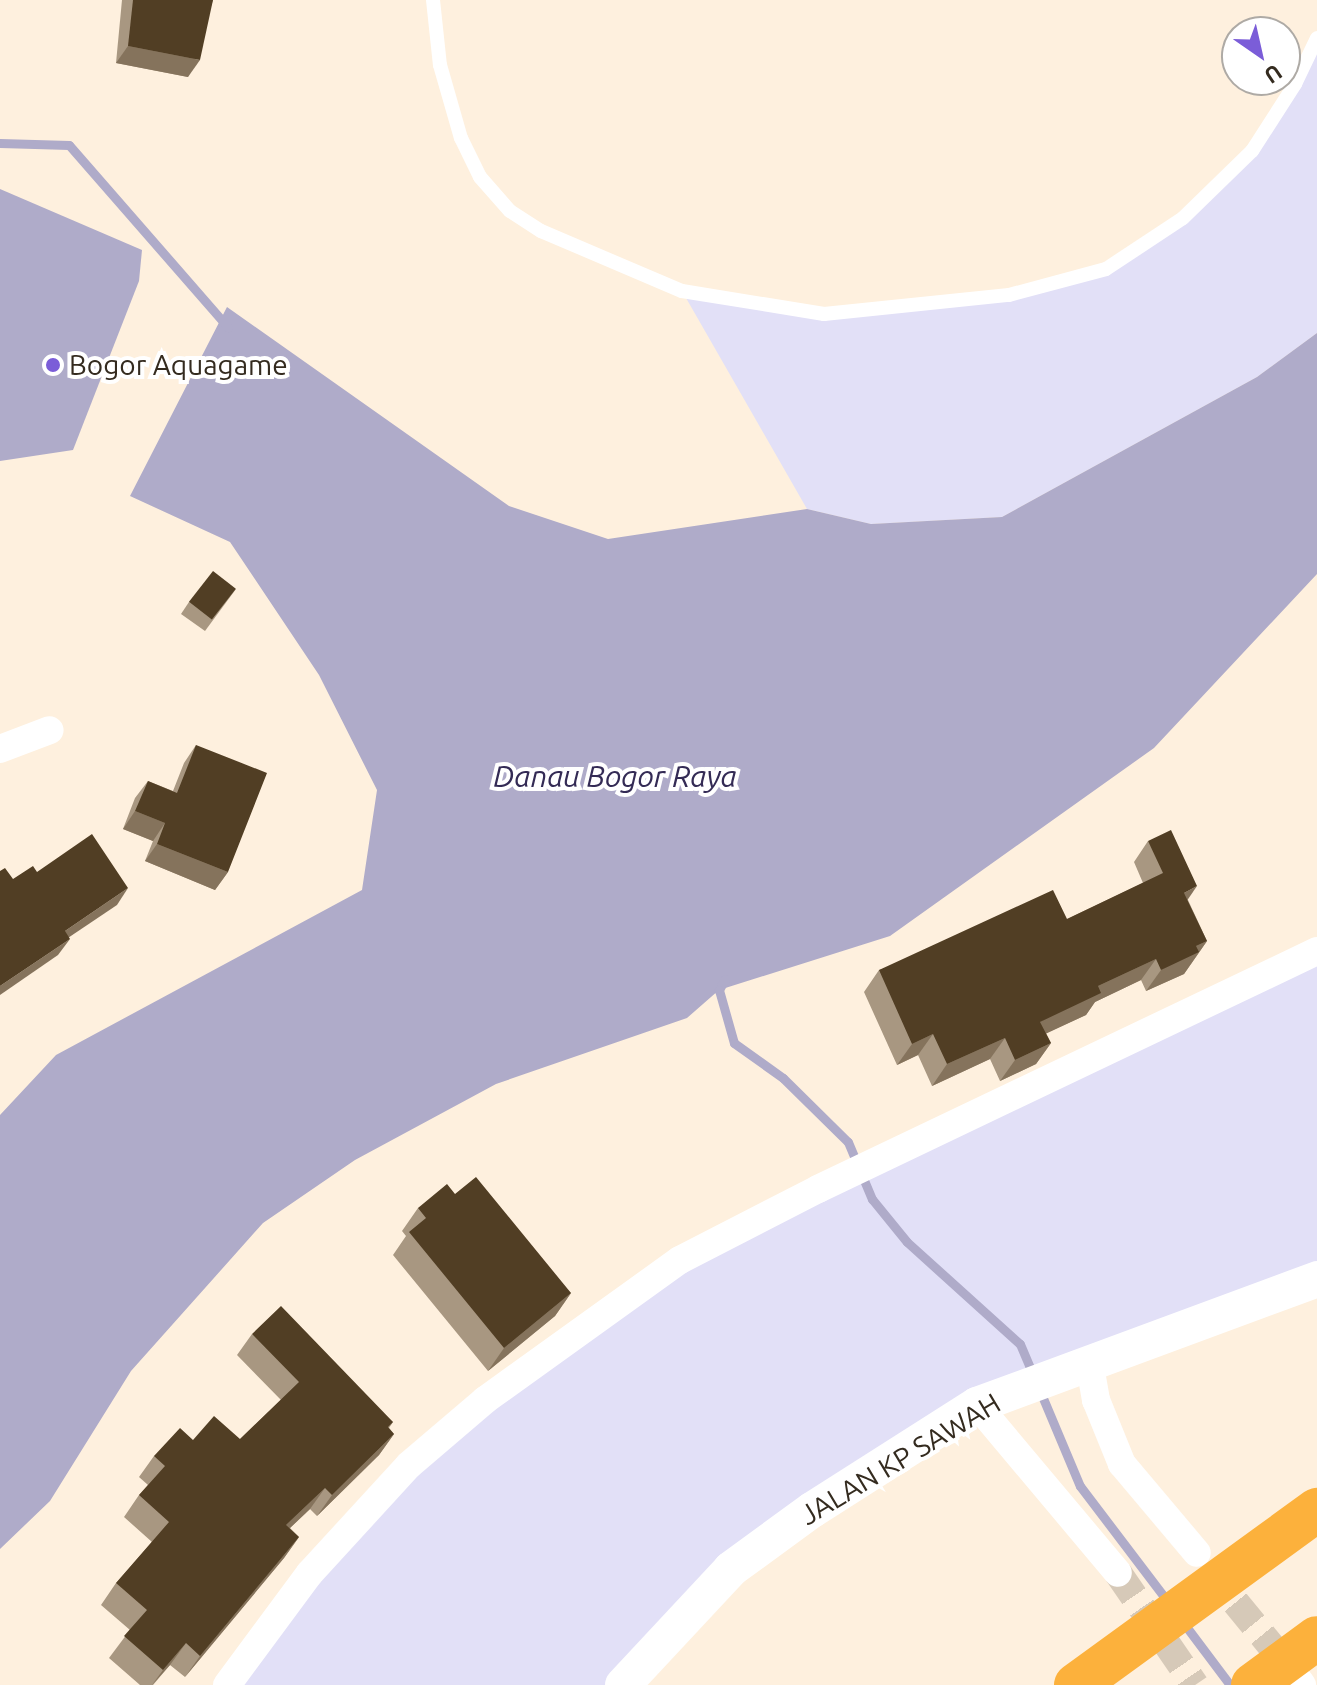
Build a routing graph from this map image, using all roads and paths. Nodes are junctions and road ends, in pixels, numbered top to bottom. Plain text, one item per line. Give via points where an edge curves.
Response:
1 (433, 0) edge
2 (1317, 38) edge
3 (50, 730) dead end
4 (0, 749) edge
5 (1317, 951) edge
6 (1317, 1279) edge
7 (1080, 1369) junction
8 (984, 1402) junction
9 (1317, 1510) edge
10 (1197, 1553) tunnel mouth
11 (1118, 1573) tunnel mouth
12 (1317, 1638) edge
13 (1093, 1673) edge
14 (227, 1685) edge
15 (623, 1685) edge
16 (1253, 1685) edge

1 - 2 lane via 440,65 461,138 480,177 510,211 541,231 682,291 824,314 1009,295 1106,269 1183,218 1252,151
3 - 4 street
5 - 14 street via 680,1260 463,1418 409,1465 310,1573
6 - 7 street, JALAN KP SAWAH
7 - 8 street, JALAN KP SAWAH
7 - 10 street via 1122,1464
8 - 11 street
8 - 15 street, JALAN KP SAWAH via 812,1510 731,1569
9 - 13 highway
12 - 16 highway

